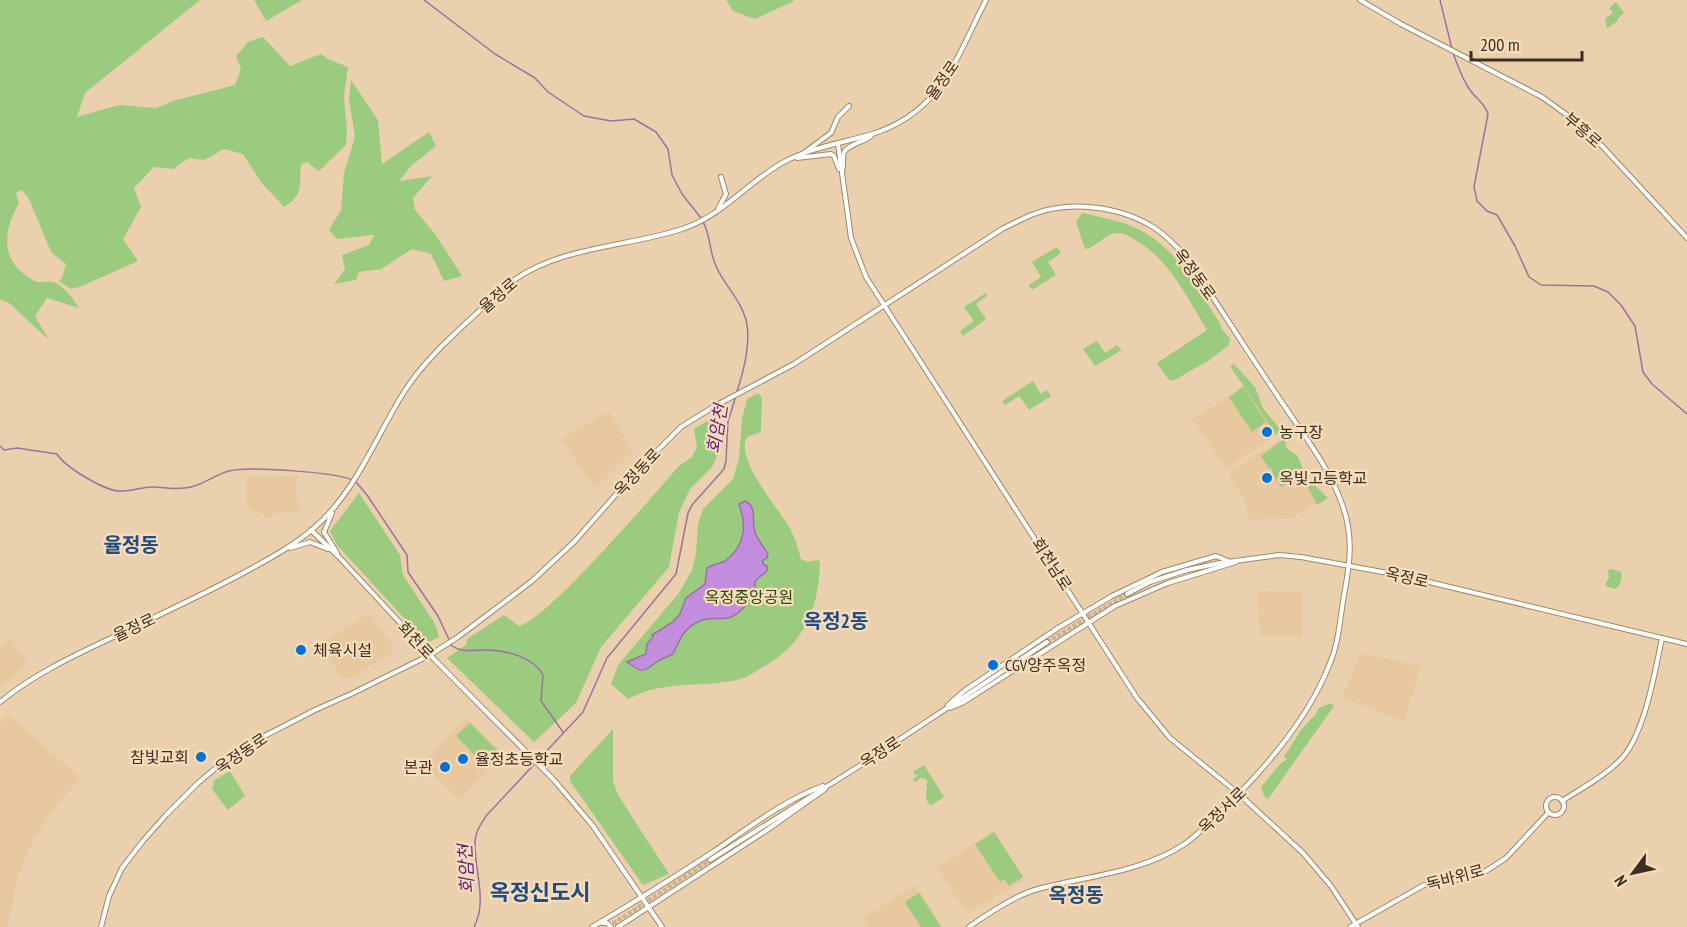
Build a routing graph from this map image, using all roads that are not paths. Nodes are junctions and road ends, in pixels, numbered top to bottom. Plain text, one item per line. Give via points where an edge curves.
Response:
1 (986, 0) edge
2 (1360, 0) edge
3 (849, 106) dead end
4 (873, 134) junction
5 (838, 144) junction
6 (803, 154) junction
7 (793, 158) junction
8 (842, 176) junction
9 (721, 177) dead end
10 (717, 212) junction
11 (1687, 238) edge
12 (884, 305) junction
13 (333, 510) junction
14 (311, 530) junction
15 (284, 550) junction
16 (333, 551) junction
17 (339, 557) junction
18 (1241, 560) junction
19 (1228, 562) junction
20 (1350, 565) junction
21 (1116, 593) junction
22 (1126, 594) tunnel mouth
23 (1122, 603) junction
24 (1084, 612) junction
25 (1090, 622) junction
26 (1049, 634) junction
27 (1662, 638) junction
28 (1047, 642) tunnel mouth
29 (1058, 643) junction
30 (1687, 644) edge
31 (430, 655) junction
32 (0, 702) edge
33 (944, 710) junction
34 (830, 784) junction
35 (1239, 794) junction
36 (1562, 801) junction
37 (1548, 813) junction
38 (710, 860) tunnel mouth
39 (693, 865) junction
40 (700, 873) junction
41 (643, 898) junction
42 (649, 907) junction
43 (600, 923) junction
44 (1357, 925) edge
45 (101, 927) edge
46 (592, 927) edge
47 (611, 927) edge
48 (618, 927) edge
49 (662, 927) edge
50 (969, 927) edge
51 (1350, 927) edge

1 - 4 main road, 율정로 via 950,74 926,104 902,122
2 - 11 main road, 부흥로 via 1542,97 1574,120
3 - 6 main road via 828,136
4 - 5 main road, 율정로
4 - 8 main road via 845,151
5 - 6 main road, 율정로
5 - 8 main road, 회천남로
6 - 7 main road, 율정로
7 - 8 main road via 831,154
7 - 10 main road, 율정로
8 - 12 main road, 회천남로 via 851,238 866,276
9 - 10 main road via 726,194
10 - 13 main road, 율정로 via 696,224 657,236 546,262 514,280 417,373
12 - 20 main road, 옥정동로 via 1002,229 1033,214 1080,206 1144,222 1188,258 1324,468 1347,519
12 - 24 main road, 회천남로
12 - 31 main road, 옥정동로 via 794,364 713,407 667,440 574,542 532,581
13 - 14 main road, 율정로
13 - 17 main road via 324,533
14 - 15 main road, 율정로
14 - 16 main road, 회천로
15 - 16 main road via 310,542
15 - 32 main road, 율정로 via 225,583 59,663
16 - 17 main road, 회천로
17 - 31 main road, 회천로
18 - 19 main road, 옥정로
18 - 20 main road, 옥정로 via 1301,556
18 - 23 main road via 1168,583
19 - 21 main road via 1216,555 1162,572
19 - 22 main road, 옥정로 via 1186,570
20 - 27 main road, 옥정로
20 - 35 main road, 옥정서로 via 1333,655 1323,680 1278,750
21 - 23 main road via 1114,599
21 - 24 main road
23 - 25 main road
24 - 25 main road, 회천남로
24 - 26 main road
25 - 29 main road
25 - 35 main road, 회천남로 via 1157,724
26 - 29 main road via 1058,635
26 - 33 main road via 964,691
27 - 30 main road, 옥정로
27 - 36 main road via 1634,742 1622,759
28 - 33 main road, 옥정로
29 - 33 main road via 962,703
31 - 41 main road, 회천로 via 546,771 593,826
31 - 45 main road, 옥정동로 via 251,743 198,783 142,841 122,868
33 - 34 main road, 옥정로
34 - 38 main road, 옥정로
34 - 39 main road via 759,821
34 - 40 main road
35 - 44 main road, 회천남로 via 1303,853
35 - 50 main road, 옥정서로 via 1184,845 1164,855 1127,868 1035,889
36 - 37 main road via 1562,812
36 - 37 main road via 1548,800
37 - 44 main road, 독바위로 via 1506,858 1486,871 1424,885
39 - 40 main road via 693,872
39 - 41 main road
40 - 42 main road
41 - 42 main road
41 - 43 main road
42 - 48 main road
42 - 49 main road
43 - 46 main road
43 - 47 main road
44 - 51 main road, 독바위로

